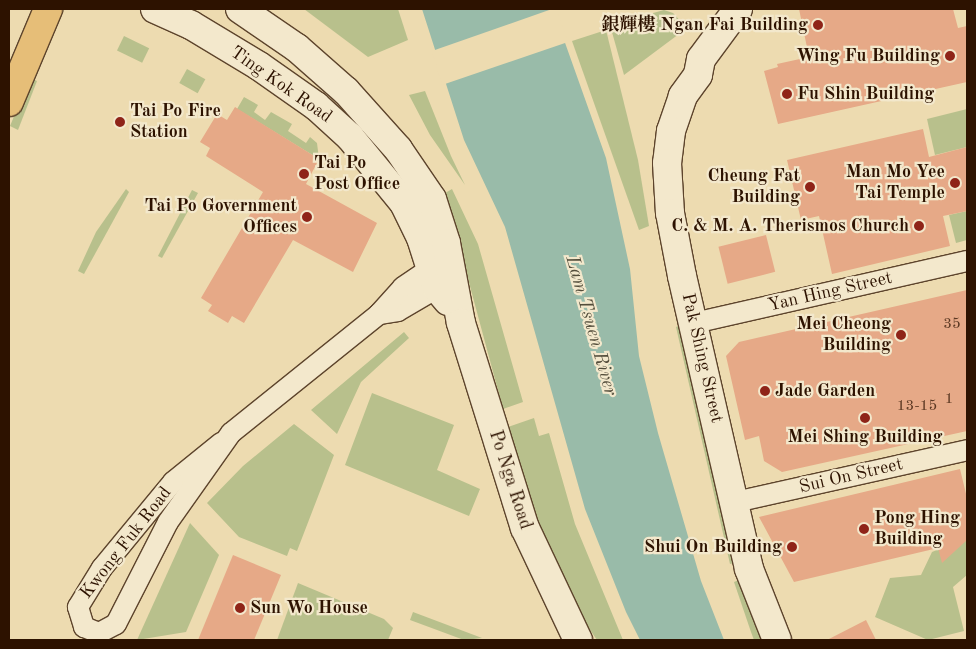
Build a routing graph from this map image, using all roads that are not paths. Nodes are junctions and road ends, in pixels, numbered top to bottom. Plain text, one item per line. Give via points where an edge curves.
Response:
1 (48, 9) edge
2 (155, 9) edge
3 (240, 9) edge
4 (738, 9) edge
5 (758, 9) edge
6 (690, 86) junction
7 (9, 102) edge
8 (967, 261) edge
9 (442, 273) junction
10 (459, 314) joint
11 (694, 324) junction
12 (221, 443) junction
13 (967, 450) edge
14 (735, 502) junction
15 (772, 629) edge
16 (578, 640) edge

1 - 7 main road
2 - 9 street, Ting Kok Road via 216,39 331,119 371,160 404,203
3 - 9 street, Ting Kok Road via 297,48 346,91 398,149 432,199
4 - 6 street via 701,60
5 - 6 street via 711,71
6 - 11 street, Pak Shing Street via 671,131 667,163 670,213
8 - 11 street, Yan Hing Street
9 - 10 street, Ting Kok Road
9 - 12 street, Kwong Fuk Road via 397,292 380,314 324,355
10 - 16 street, Po Nga Road via 524,528
11 - 14 street, Pak Shing Street
12 - 12 street, Kwong Fuk Road via 168,522 116,624 99,633 84,627 78,607 102,568 167,488
13 - 14 street, Sui On Street
14 - 15 street, Pak Shing Street via 749,569

